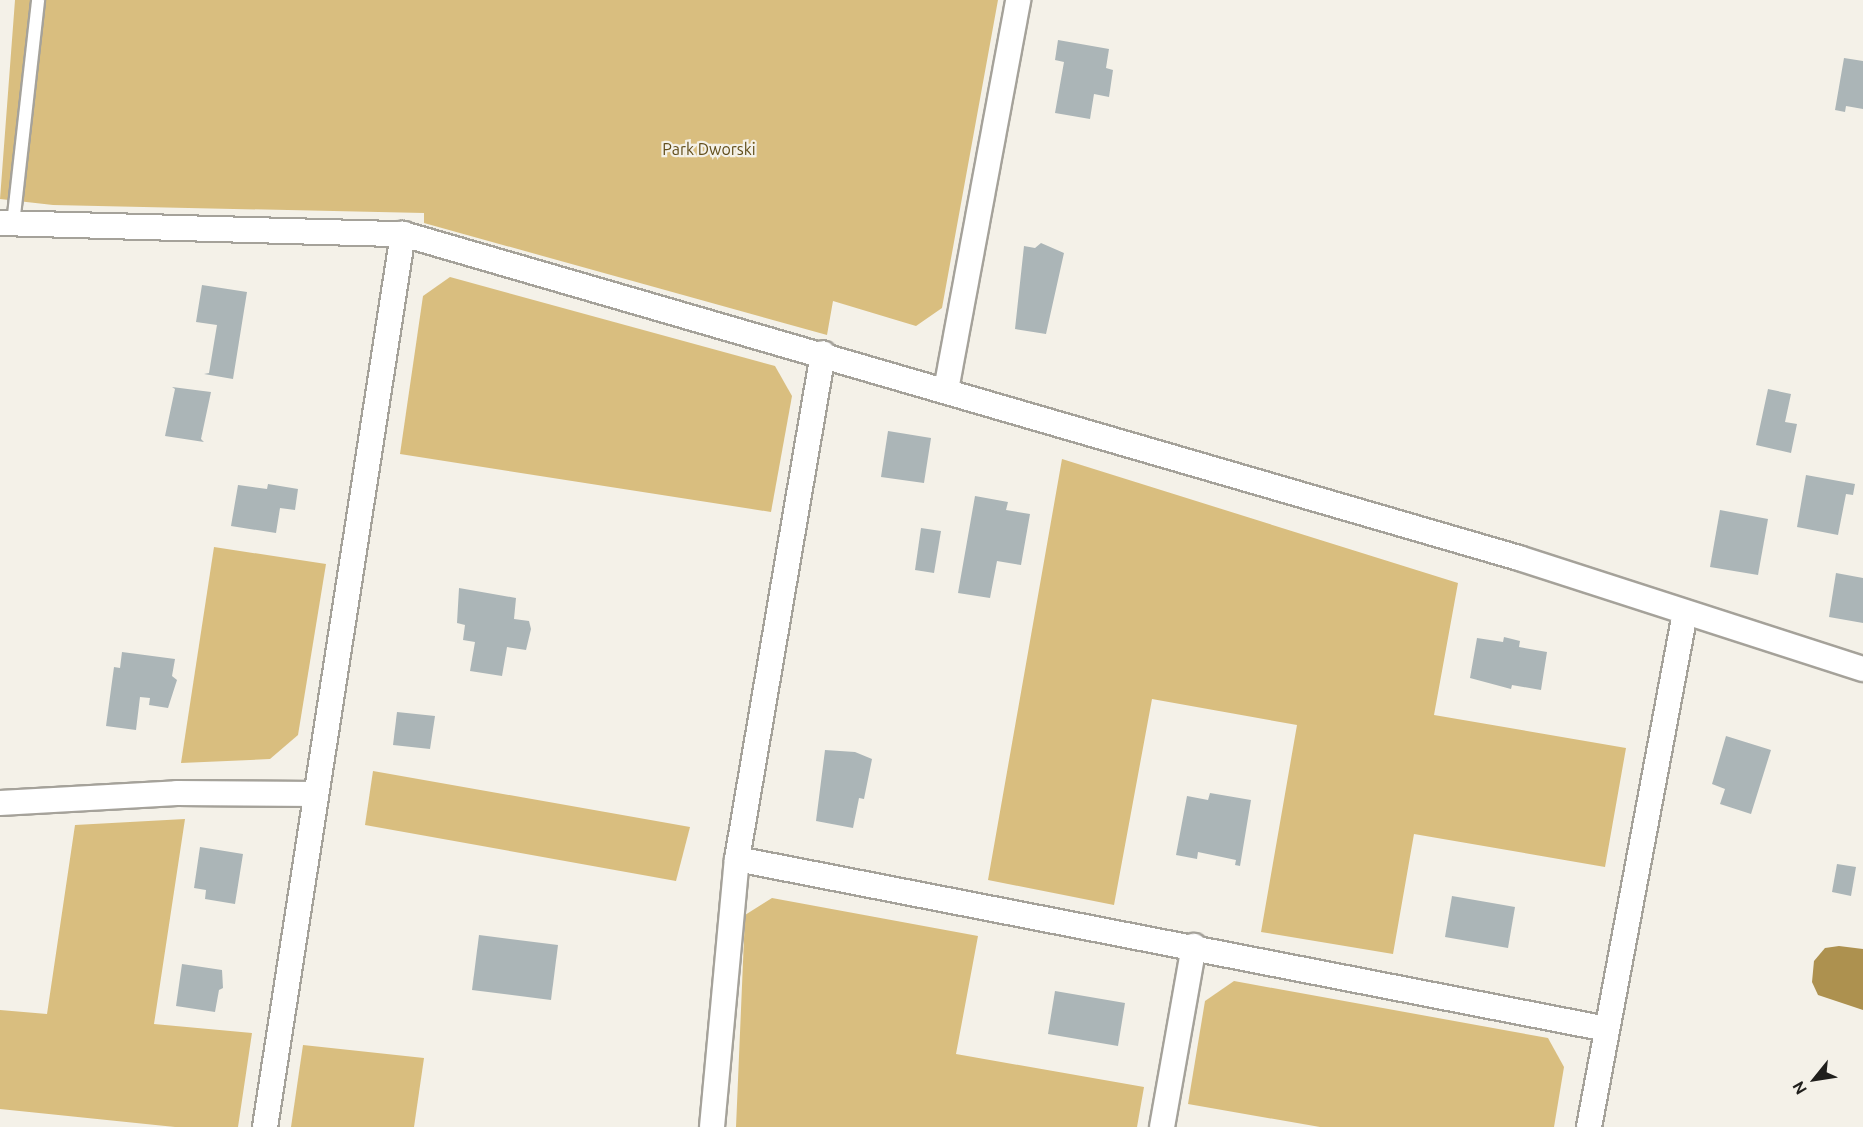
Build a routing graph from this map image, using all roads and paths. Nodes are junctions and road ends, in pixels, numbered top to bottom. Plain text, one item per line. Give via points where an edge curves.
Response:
1 (38, 0) edge
2 (1018, 0) edge
3 (7, 224) edge
4 (403, 234) junction
5 (823, 353) junction
6 (946, 390) junction
7 (1685, 613) junction
8 (1863, 669) edge
9 (316, 794) junction
10 (0, 803) edge
11 (737, 859) junction
12 (1194, 946) junction
13 (1606, 1029) junction
14 (265, 1127) edge
15 (711, 1127) edge
16 (1162, 1127) edge
17 (1588, 1127) edge

1 - 3 lane
2 - 6 street
3 - 4 street
4 - 5 street
4 - 9 street
5 - 6 street
5 - 11 street
6 - 7 street via 1519,558
7 - 8 street
7 - 13 street
9 - 10 street via 177,793
9 - 14 street
11 - 12 street
11 - 15 street
12 - 13 street
12 - 16 street
13 - 17 street

